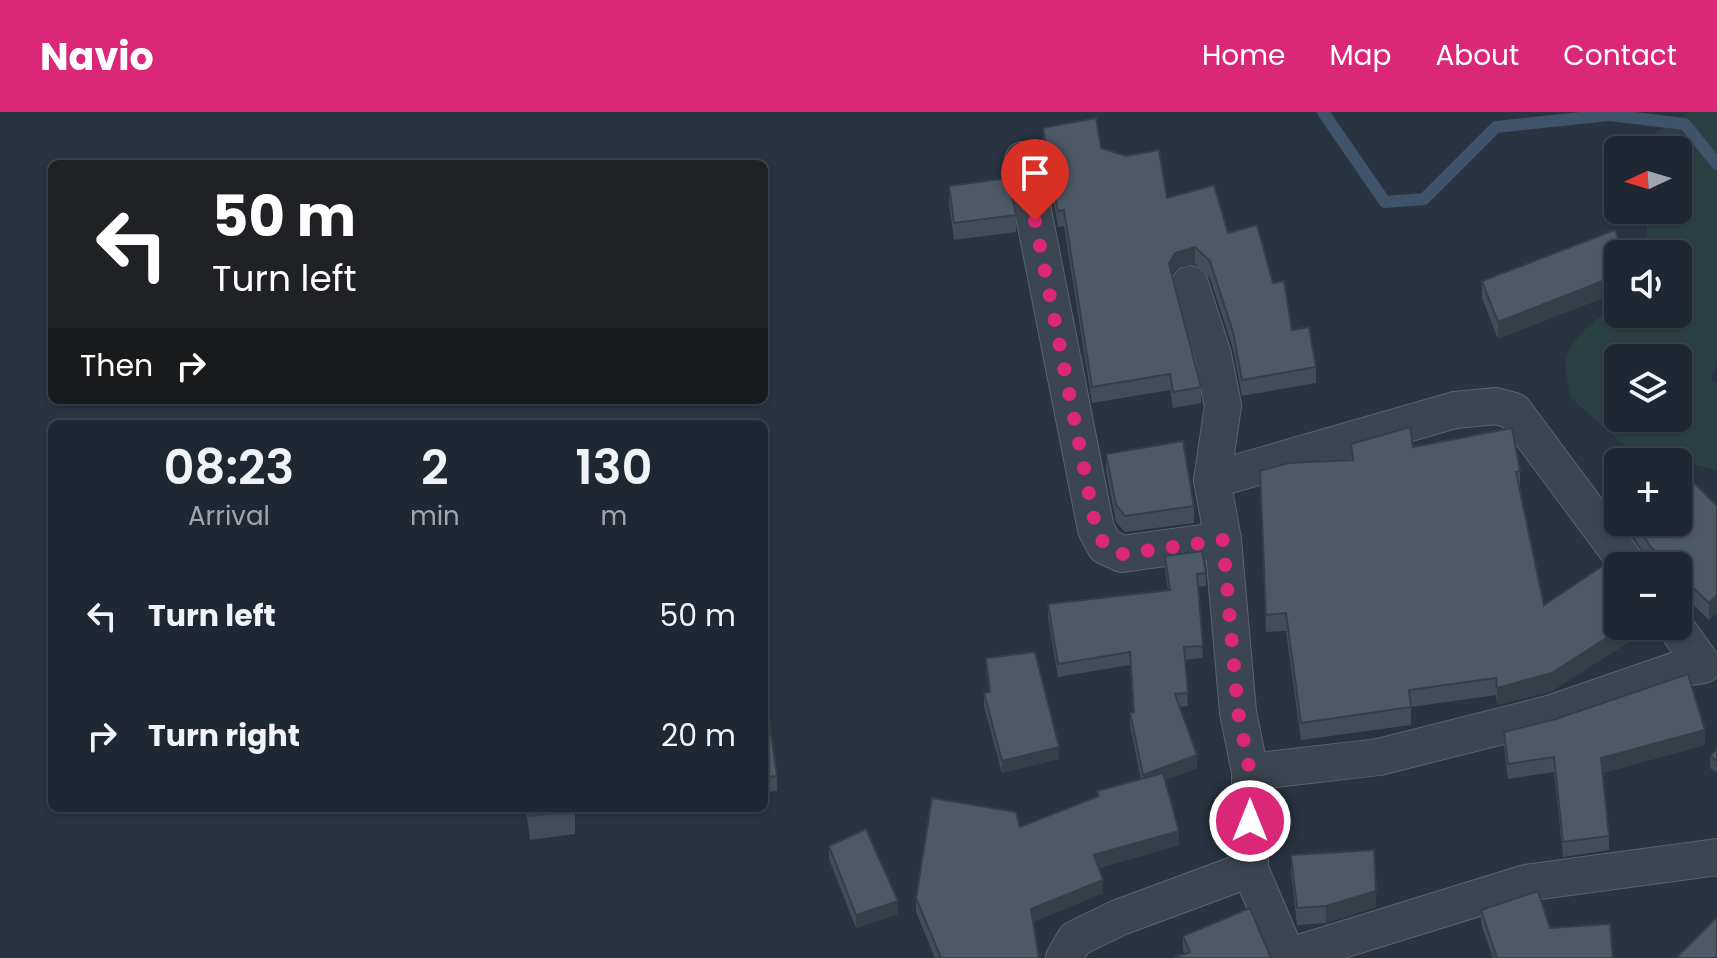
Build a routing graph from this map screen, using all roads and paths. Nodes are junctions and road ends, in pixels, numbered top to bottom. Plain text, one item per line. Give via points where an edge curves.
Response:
1 (1023, 160) dead end
2 (1190, 284) dead end
3 (1212, 480) junction
4 (1223, 540) junction
5 (1619, 552) edge
6 (1692, 640) edge
7 (1710, 655) edge
8 (1250, 772) junction
9 (1717, 857) edge
10 (1250, 869) junction
11 (1064, 958) edge
12 (1288, 958) edge

1 - 4 street via 1096,529 1105,546 1122,554
2 - 3 street via 1223,406
3 - 4 street
3 - 5 street via 1455,410 1496,406 1514,411
4 - 8 street via 1238,712
6 - 7 street
7 - 8 street via 1549,714 1379,757
8 - 10 street
9 - 12 street via 1526,883
10 - 11 street via 1118,918 1075,939
10 - 12 street

